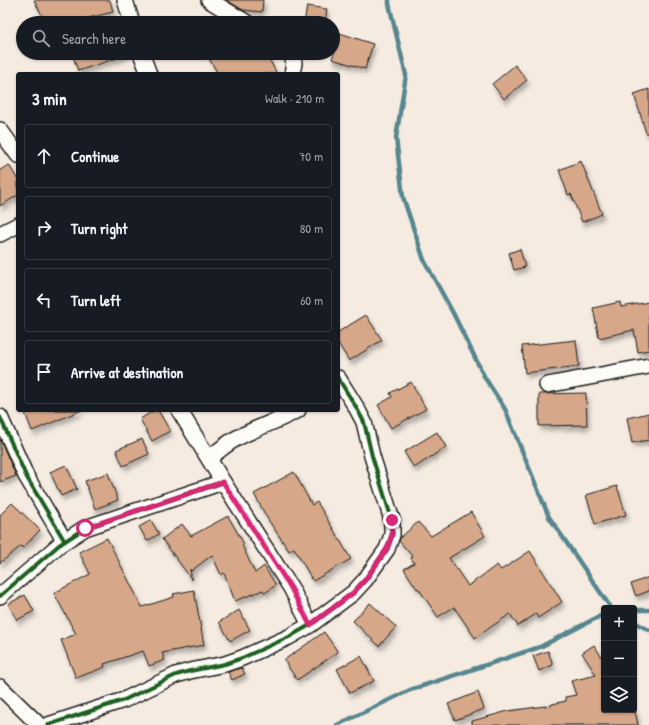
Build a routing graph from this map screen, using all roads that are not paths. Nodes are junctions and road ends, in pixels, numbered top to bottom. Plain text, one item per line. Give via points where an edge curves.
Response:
1 (125, 0) edge
2 (211, 0) edge
3 (130, 16) edge
4 (236, 16) edge
5 (144, 60) edge
6 (293, 60) edge
7 (148, 72) edge
8 (292, 72) edge
9 (0, 130) edge
10 (16, 152) edge
11 (16, 226) edge
12 (0, 234) edge
13 (649, 366) edge
14 (340, 384) edge
15 (547, 385) dead end
16 (181, 412) edge
17 (294, 412) edge
18 (0, 417) edge
19 (209, 458) junction
20 (223, 482) junction
21 (64, 540) junction
22 (0, 596) edge
23 (310, 625) junction
24 (0, 687) edge
25 (39, 725) edge
26 (48, 725) edge

1 - 3 street
2 - 4 street
5 - 7 street
6 - 8 street
9 - 10 street
11 - 12 street
13 - 15 street
14 - 23 street via 364,422 392,520 392,535 387,549 365,580 353,593
16 - 19 street
17 - 19 street via 239,437
18 - 21 street via 26,476
19 - 20 street
20 - 21 street via 85,528
20 - 23 street via 291,588
21 - 22 street
23 - 26 street via 242,658 176,675 124,700
24 - 25 street

